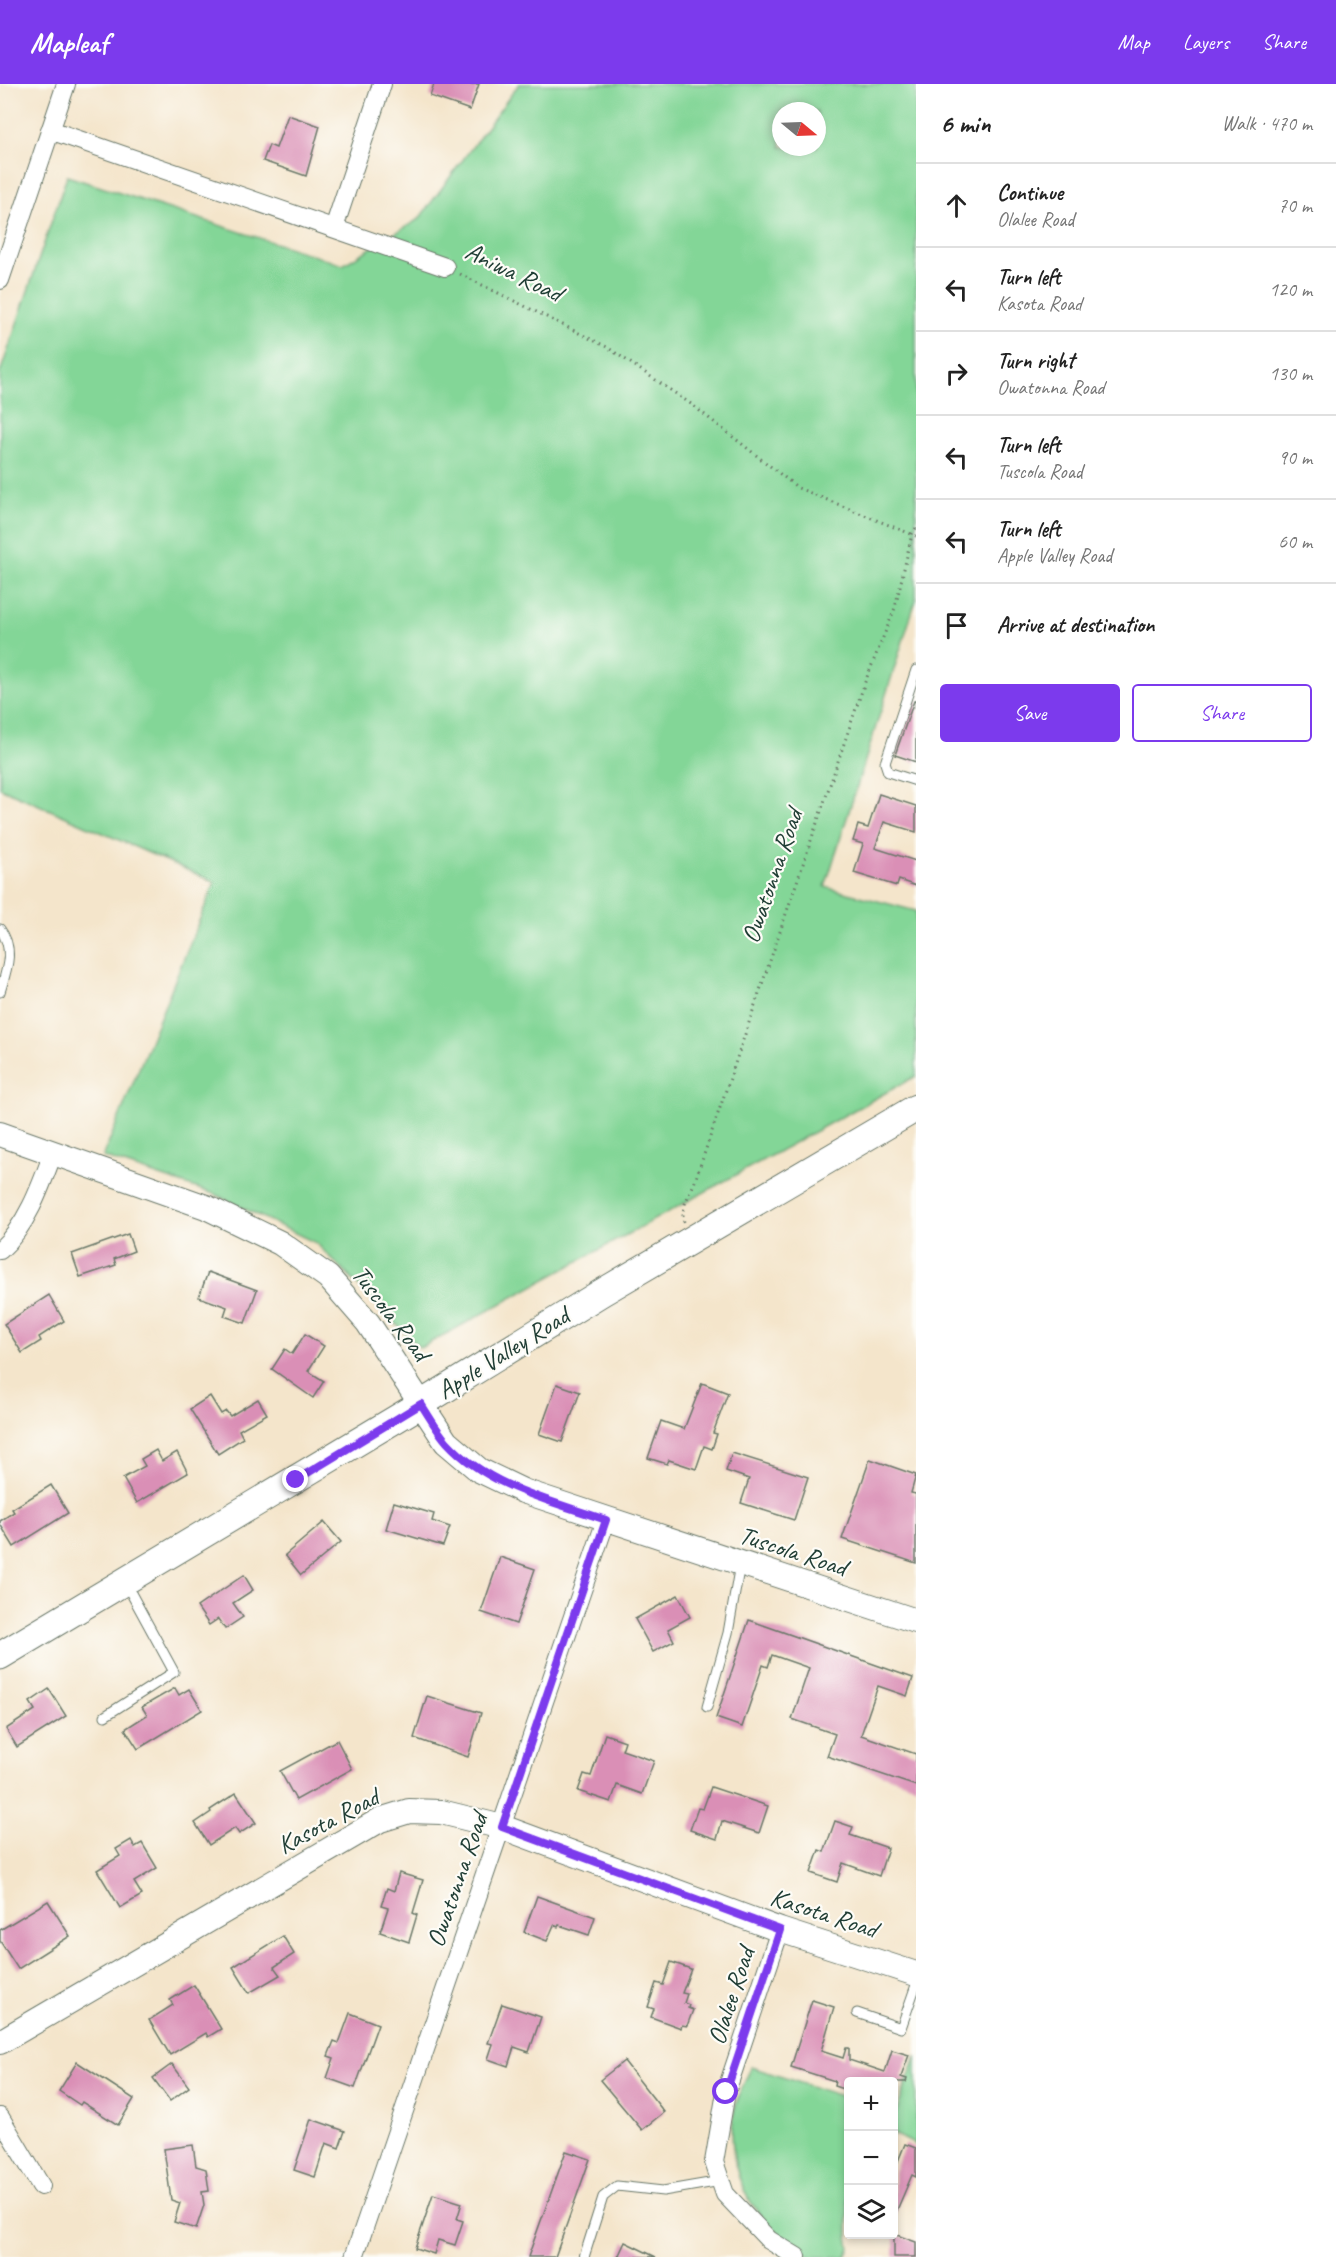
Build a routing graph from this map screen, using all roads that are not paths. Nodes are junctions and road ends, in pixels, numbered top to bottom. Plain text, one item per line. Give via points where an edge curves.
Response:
1 (66, 84) edge
2 (382, 84) edge
3 (50, 130) junction
4 (334, 228) junction
5 (445, 267) road end
6 (0, 280) edge
7 (916, 670) edge
8 (916, 781) edge
9 (0, 926) edge
10 (0, 992) edge
11 (916, 1108) edge
12 (0, 1134) edge
13 (53, 1153) junction
14 (0, 1250) edge
15 (421, 1404) junction
16 (606, 1520) junction
17 (740, 1564) junction
18 (125, 1582) junction
19 (916, 1621) edge
20 (0, 1656) edge
21 (707, 1707) dead end
22 (105, 1716) dead end
23 (502, 1827) junction
24 (780, 1930) junction
25 (916, 1974) edge
26 (916, 1985) edge
27 (856, 2013) dead end
28 (0, 2042) edge
29 (0, 2117) edge
30 (721, 2181) junction
31 (41, 2186) dead end
32 (354, 2257) edge
33 (584, 2257) edge
34 (797, 2257) edge

1 - 3 street
2 - 4 street
3 - 4 street, Aniwa Road
3 - 6 street
4 - 5 street, Aniwa Road
7 - 8 lane via 885,763 888,772
9 - 10 lane via 10,960
11 - 15 main road, Apple Valley Road
12 - 13 street, Tuscola Road
13 - 14 street via 23,1222
13 - 15 street, Tuscola Road via 206,1207 280,1243 328,1277 368,1323
15 - 16 street, Tuscola Road via 446,1442 478,1470 523,1491
15 - 18 main road, Apple Valley Road
16 - 17 street, Tuscola Road
16 - 23 street, Owatonna Road
17 - 19 street, Tuscola Road
17 - 21 lane via 729,1633
18 - 20 main road, Apple Valley Road
18 - 22 lane via 174,1672
23 - 24 street, Kasota Road
23 - 28 street, Kasota Road via 441,1812 409,1811 380,1820
23 - 32 street, Owatonna Road
24 - 25 street, Kasota Road
24 - 30 street, Olalee Road via 726,2092 714,2162
26 - 27 lane via 901,2028
29 - 31 street
30 - 33 lane via 663,2191 617,2186 603,2197
30 - 34 street, Olalee Road via 725,2194 769,2240

